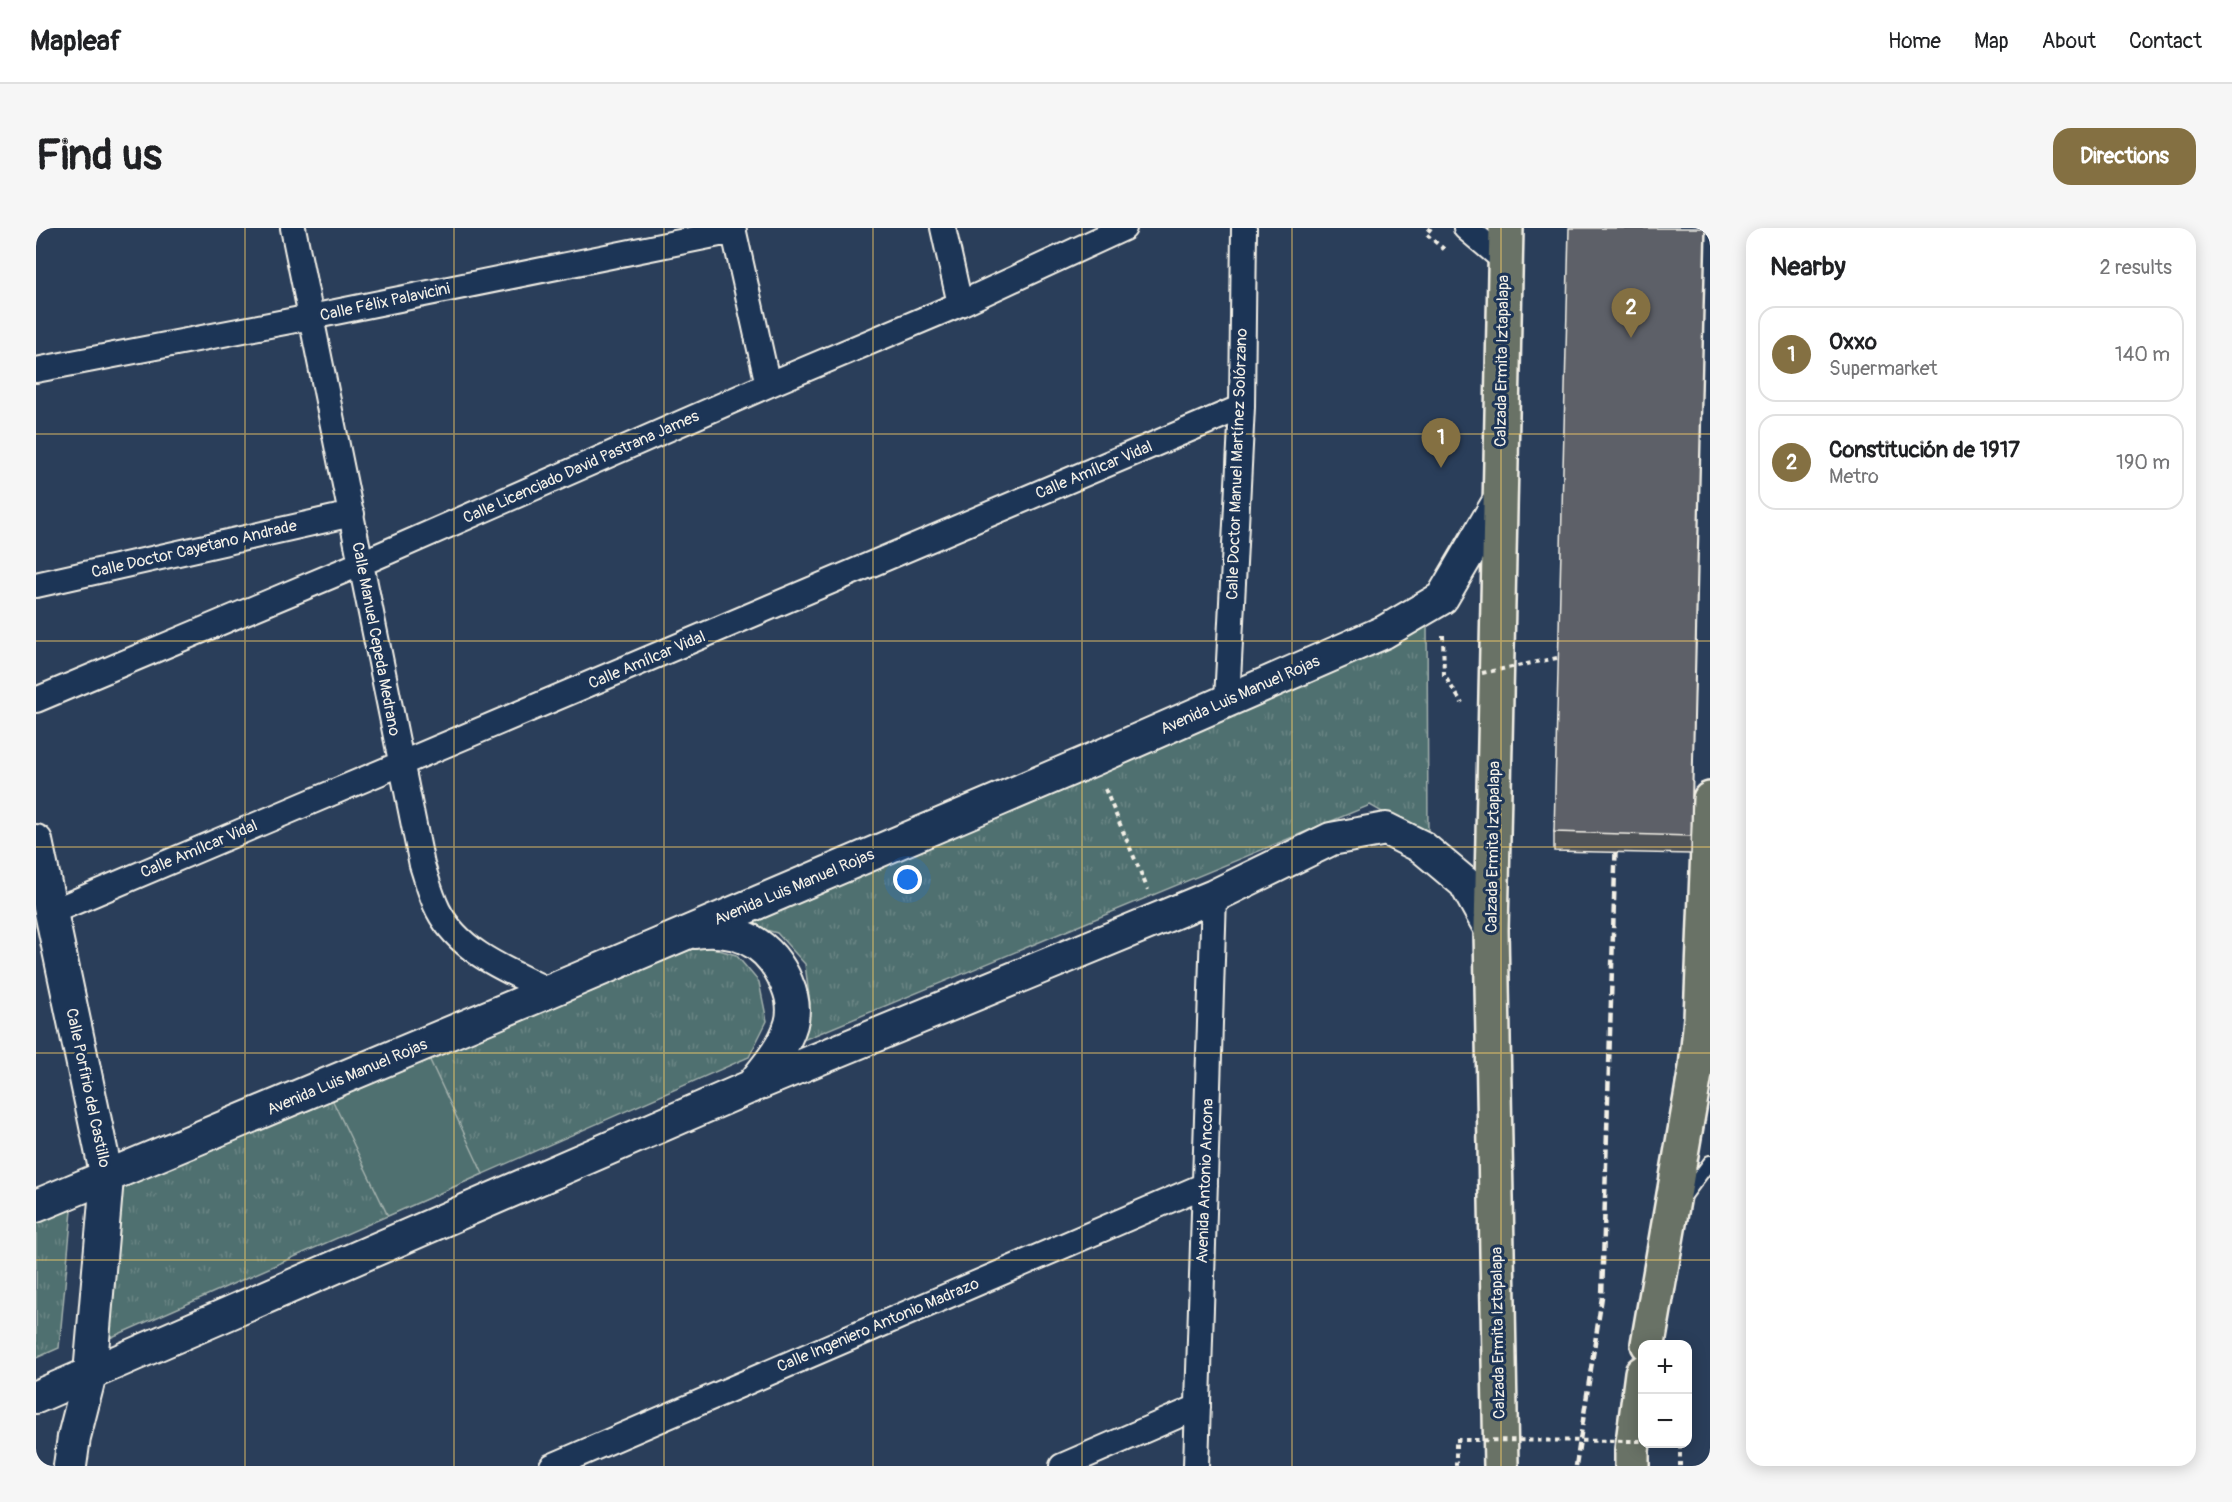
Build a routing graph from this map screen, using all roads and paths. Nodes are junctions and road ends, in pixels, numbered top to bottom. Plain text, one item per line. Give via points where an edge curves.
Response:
1 (293, 228) edge
2 (943, 228) edge
3 (1124, 228) edge
4 (1244, 228) edge
5 (1431, 228) edge
6 (1466, 228) edge
7 (733, 229) edge
8 (1426, 234) dead end
9 (1505, 244) edge
10 (960, 304) junction
11 (311, 317) junction
12 (36, 370) edge
13 (768, 385) junction
14 (1242, 407) junction
15 (1499, 501) junction
16 (352, 514) junction
17 (362, 563) junction
18 (36, 585) edge
19 (1570, 657) edge
20 (1482, 673) dead end
21 (36, 700) edge
22 (1227, 700) junction
23 (1092, 760) junction
24 (401, 765) junction
25 (1710, 799) edge
26 (36, 841) edge
27 (1214, 896) junction
28 (51, 912) junction
29 (1160, 918) junction
30 (1491, 930) junction
31 (677, 936) junction
32 (550, 991) junction
33 (750, 1087) junction
34 (1710, 1162) edge
35 (107, 1178) junction
36 (1204, 1185) junction
37 (36, 1206) edge
38 (1671, 1215) junction
39 (1649, 1340) edge
40 (90, 1374) junction
41 (1639, 1394) edge
42 (36, 1397) edge
43 (1198, 1407) junction
44 (1638, 1441) edge
45 (1680, 1448) edge
46 (70, 1466) edge
47 (552, 1466) edge
48 (1062, 1466) edge
49 (1196, 1466) edge
50 (1456, 1466) edge
51 (1501, 1466) edge
52 (1632, 1466) edge
53 (1680, 1466) edge

1 - 11 street, Calle Manuel Cepeda Medrano
2 - 10 street
3 - 10 street, Calle Licenciado David Pastrana James
4 - 14 street, Calle Doctor Manuel Martínez Solórzano
5 - 8 path
6 - 9 street
7 - 11 street, Calle Félix Palavicini
7 - 13 street
9 - 15 main road, Calzada Ermita Iztapalapa
10 - 13 street, Calle Licenciado David Pastrana James
11 - 12 street, Calle Félix Palavicini
11 - 16 street, Calle Manuel Cepeda Medrano
13 - 17 street, Calle Licenciado David Pastrana James
14 - 22 street, Calle Doctor Manuel Martínez Solórzano
14 - 24 street, Calle Amílcar Vidal
15 - 22 street, Avenida Luis Manuel Rojas via 1442,598 1384,632
15 - 30 main road, Calzada Ermita Iztapalapa
16 - 17 street, Calle Manuel Cepeda Medrano
16 - 18 street, Calle Doctor Cayetano Andrade
17 - 21 street, Calle Licenciado David Pastrana James
17 - 24 street, Calle Manuel Cepeda Medrano
19 - 20 path, bridge
22 - 23 street, Avenida Luis Manuel Rojas
23 - 29 path
23 - 31 street, Avenida Luis Manuel Rojas
24 - 28 street, Calle Amílcar Vidal
24 - 32 street, Calle Manuel Cepeda Medrano via 422,865 438,910 459,938 488,960
25 - 38 main road via 1701,1018
26 - 28 street, Calle Porfirio del Castillo
27 - 29 street
27 - 30 street via 1331,839 1386,829 1422,847 1465,883
27 - 36 street, Avenida Antonio Ancona
28 - 35 street, Calle Porfirio del Castillo
29 - 33 street
30 - 51 main road, Calzada Ermita Iztapalapa
31 - 32 street, Avenida Luis Manuel Rojas
31 - 33 street via 716,930 747,938 773,957 783,973 794,1008 791,1023 785,1041
32 - 35 street, Avenida Luis Manuel Rojas
33 - 40 street
34 - 38 lane
35 - 37 street, Avenida Luis Manuel Rojas
35 - 40 street, Calle Porfirio del Castillo
36 - 43 street, Avenida Antonio Ancona
36 - 47 street, Calle Ingeniero Antonio Madrazo
38 - 39 main road
40 - 42 street
40 - 46 street, Calle Porfirio del Castillo
41 - 52 main road
43 - 48 street
43 - 49 street, Avenida Antonio Ancona
44 - 50 path, bridge via 1456,1440
45 - 53 path

